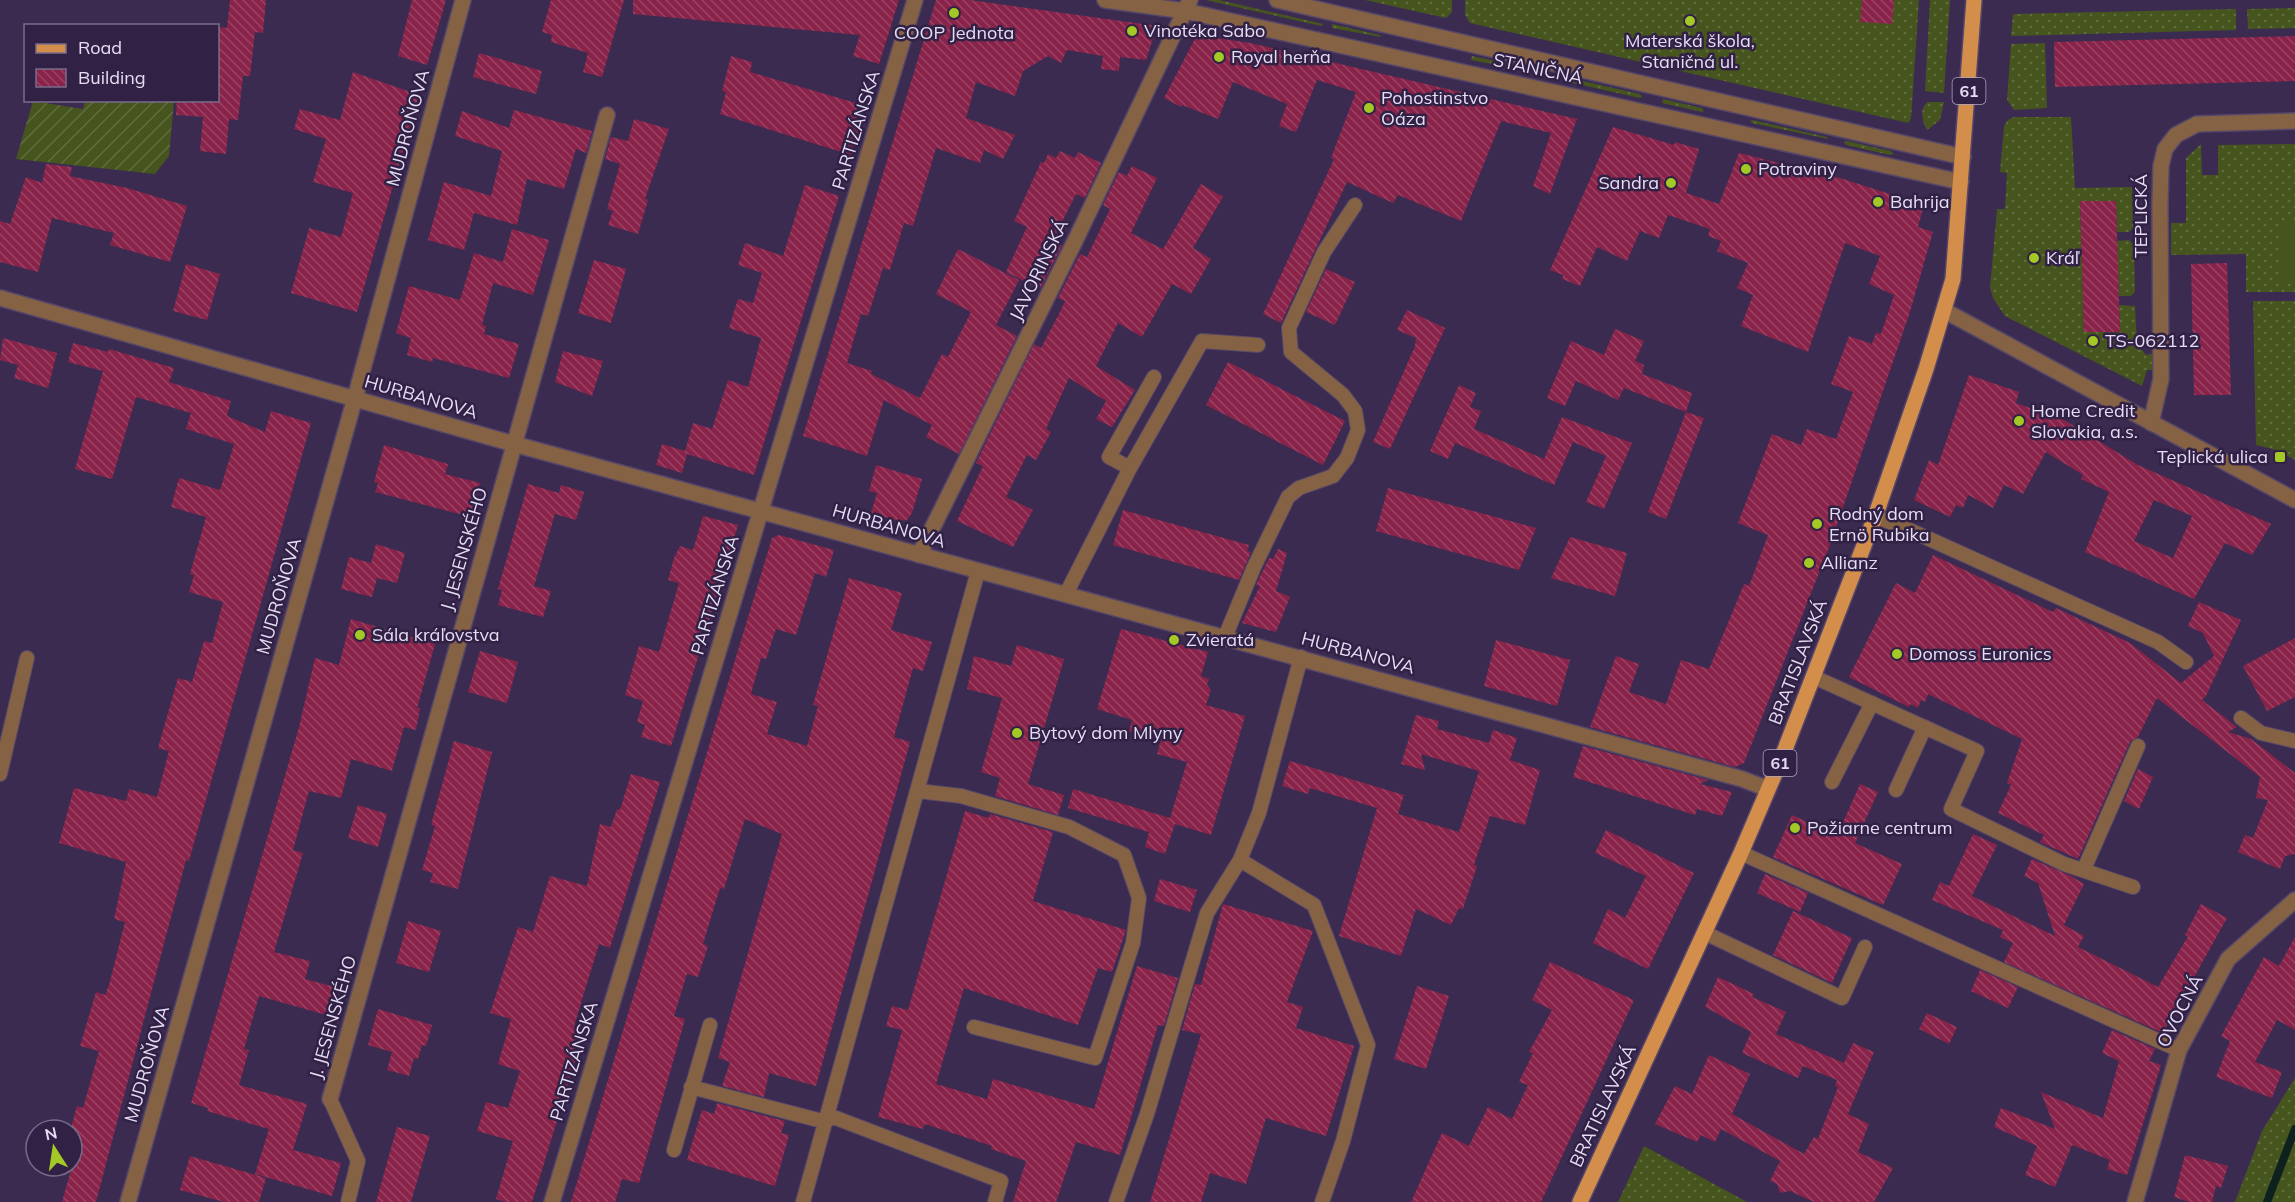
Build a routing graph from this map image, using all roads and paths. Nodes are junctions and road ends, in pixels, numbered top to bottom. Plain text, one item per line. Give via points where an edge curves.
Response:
1 (463, 0) edge
2 (915, 0) edge
3 (1105, 0) edge
4 (1277, 0) edge
5 (1974, 0) edge
6 (1188, 6) edge
7 (608, 115) dead end
8 (2295, 122) edge
9 (1963, 157) junction
10 (1961, 182) junction
11 (1354, 205) dead end
12 (0, 298) edge
13 (1946, 310) junction
14 (1258, 345) dead end
15 (1154, 376) dead end
16 (355, 398) junction
17 (2151, 423) junction
18 (514, 444) junction
19 (1130, 468) junction
20 (2295, 500) edge
21 (761, 511) junction
22 (1875, 517) junction
23 (919, 555) junction
24 (978, 571) junction
25 (1066, 594) junction
26 (1225, 637) junction
27 (1301, 657) junction
28 (27, 658) dead end
29 (2186, 662) dead end
30 (1814, 677) junction
31 (1872, 703) junction
32 (2241, 718) dead end
33 (1925, 728) junction
34 (2295, 741) edge
35 (2138, 746) dead end
36 (0, 774) edge
37 (1832, 782) dead end
38 (1768, 789) junction
39 (1896, 790) dead end
40 (918, 791) junction
41 (1742, 853) junction
42 (1240, 860) junction
43 (2084, 869) junction
44 (2133, 887) dead end
45 (2295, 900) edge
46 (1705, 933) junction
47 (1865, 947) dead end
48 (710, 1025) dead end
49 (974, 1027) dead end
50 (2179, 1050) junction
51 (691, 1087) junction
52 (330, 1099) joint
53 (827, 1118) junction
54 (674, 1150) dead end
55 (128, 1202) edge
56 (348, 1202) edge
57 (552, 1202) edge
58 (803, 1202) edge
59 (994, 1202) edge
60 (1116, 1202) edge
61 (1322, 1202) edge
62 (1580, 1202) edge
63 (2134, 1202) edge

1 - 16 street, MUDROŇOVA
2 - 21 street, PARTIZÁNSKA
3 - 6 street, STANIČNÁ
4 - 9 street, STANIČNÁ
5 - 9 main road, 61
6 - 10 street, STANIČNÁ
6 - 23 street, JAVORINSKÁ
7 - 18 street, J. JESENSKÉHO
8 - 17 street, TEPLICKÁ via 2197,124 2176,135 2165,149 2160,205 2161,379
9 - 10 main road, 61
10 - 13 main road, BRATISLAVSKÁ / 61 via 1953,279
11 - 26 lane via 1324,252 1289,328 1291,352 1343,394 1355,411 1358,430 1347,458 1333,477 1299,488 1288,497
12 - 16 street, HURBANOVA
13 - 17 street
13 - 22 main road, BRATISLAVSKÁ / 61
14 - 19 lane via 1202,341
15 - 19 lane via 1109,457
16 - 18 street, HURBANOVA
16 - 55 street, MUDROŇOVA
17 - 20 street
18 - 21 street, HURBANOVA
18 - 52 street, J. JESENSKÉHO
19 - 25 lane
21 - 23 street, HURBANOVA
21 - 57 street, PARTIZÁNSKA
22 - 29 lane via 2158,642
22 - 30 main road, BRATISLAVSKÁ / 61
23 - 24 street, HURBANOVA
24 - 25 street, HURBANOVA
24 - 40 lane
25 - 26 street, HURBANOVA
26 - 27 street, HURBANOVA
27 - 38 street, HURBANOVA
27 - 42 lane via 1259,813
28 - 36 lane
30 - 31 lane
30 - 38 main road, BRATISLAVSKÁ / 61
31 - 33 lane
31 - 37 lane
32 - 34 lane via 2261,733
33 - 39 lane
33 - 43 lane via 1977,752 1951,810 2064,864
35 - 43 lane
38 - 41 main road, BRATISLAVSKÁ / 61
40 - 49 lane via 961,796 1069,826 1124,855 1139,898 1132,943 1095,1058
40 - 53 lane
41 - 46 main road, BRATISLAVSKÁ / 61
41 - 50 lane
42 - 60 lane via 1207,913 1147,1114
42 - 61 lane via 1314,905 1368,1045
43 - 44 lane
45 - 50 street, OVOCNÁ via 2228,959
46 - 47 lane via 1842,998
46 - 62 main road, BRATISLAVSKÁ / 61
48 - 51 lane
50 - 63 street, OVOCNÁ
51 - 53 lane
51 - 54 lane
52 - 56 lane via 358,1161
53 - 58 lane
53 - 59 lane via 1001,1181

